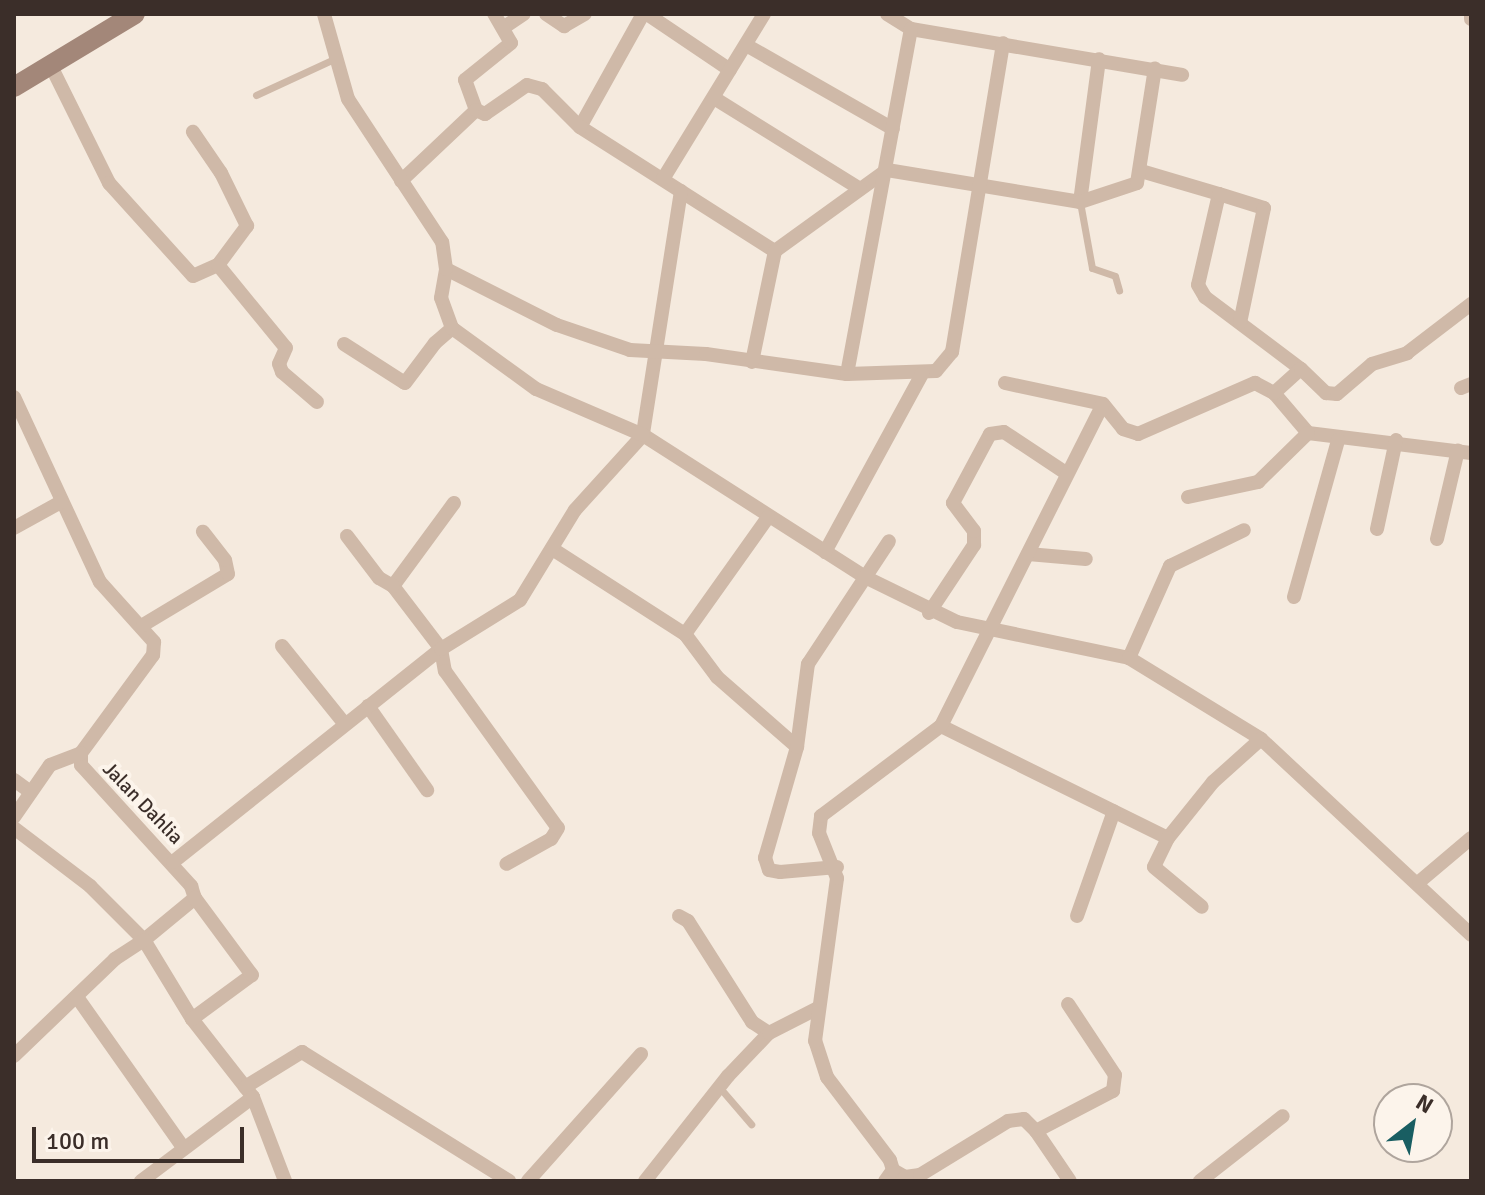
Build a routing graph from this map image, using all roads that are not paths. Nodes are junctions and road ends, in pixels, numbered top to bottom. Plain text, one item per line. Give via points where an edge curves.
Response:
1 (135, 14) edge
2 (324, 14) edge
3 (494, 14) edge
4 (524, 14) edge
5 (546, 14) edge
6 (585, 14) edge
7 (764, 14) edge
8 (887, 14) edge
9 (645, 15) edge
10 (503, 28) junction
11 (911, 29) junction
12 (1003, 43) junction
13 (746, 45) junction
14 (336, 58) junction
15 (1099, 59) junction
16 (51, 66) junction
17 (1155, 68) junction
18 (730, 70) junction
19 (1182, 75) dead end
20 (14, 87) edge
21 (256, 95) dead end
22 (714, 98) junction
23 (476, 110) junction
24 (580, 127) junction
25 (893, 129) junction
26 (193, 132) dead end
27 (887, 170) junction
28 (1141, 171) junction
29 (663, 179) junction
30 (401, 181) junction
31 (983, 187) junction
32 (860, 189) junction
33 (681, 191) junction
34 (1219, 194) junction
35 (1080, 202) junction
36 (775, 251) junction
37 (218, 265) junction
38 (446, 269) junction
39 (1119, 290) dead end
40 (1471, 304) edge
41 (1240, 323) junction
42 (452, 328) junction
43 (344, 344) dead end
44 (654, 351) junction
45 (752, 362) junction
46 (1301, 369) junction
47 (847, 374) junction
48 (922, 374) junction
49 (1005, 383) dead end
50 (1274, 393) junction
51 (14, 397) edge
52 (317, 402) dead end
53 (1103, 404) junction
54 (1308, 433) junction
55 (643, 435) junction
56 (1338, 440) junction
57 (1396, 440) junction
58 (1464, 451) edge
59 (1066, 473) junction
60 (1188, 497) dead end
61 (61, 502) junction
62 (454, 503) dead end
63 (768, 517) junction
64 (14, 528) edge
65 (1377, 529) dead end
66 (1244, 530) dead end
67 (203, 532) dead end
68 (347, 536) dead end
69 (1437, 539) dead end
70 (889, 541) dead end
71 (554, 550) junction
72 (825, 552) junction
73 (1028, 554) junction
74 (1086, 559) dead end
75 (865, 577) junction
76 (393, 586) junction
77 (1294, 597) dead end
78 (929, 613) junction
79 (143, 625) junction
80 (992, 630) junction
81 (685, 634) junction
82 (282, 646) dead end
83 (441, 649) junction
84 (1129, 658) junction
85 (368, 706) junction
86 (344, 723) junction
87 (941, 726) junction
88 (1261, 739) junction
89 (797, 747) junction
90 (81, 753) junction
91 (14, 780) edge
92 (427, 790) dead end
93 (29, 791) junction
94 (1114, 811) junction
95 (14, 817) edge
96 (14, 828) edge
97 (1168, 838) junction
98 (1471, 838) edge
99 (173, 862) junction
100 (506, 864) dead end
101 (837, 867) junction
102 (1419, 882) junction
103 (195, 898) junction
104 (1202, 907) dead end
105 (679, 916) dead end
106 (1077, 916) dead end
107 (1471, 935) edge
108 (144, 940) junction
109 (77, 997) junction
110 (1068, 1004) dead end
111 (818, 1008) junction
112 (192, 1019) junction
113 (769, 1033) junction
114 (641, 1054) dead end
115 (14, 1056) edge
116 (720, 1088) junction
117 (249, 1092) junction
118 (1283, 1116) dead end
119 (751, 1124) dead end
120 (1036, 1131) junction
121 (183, 1147) junction
122 (889, 1176) edge
123 (141, 1181) edge
124 (285, 1181) edge
125 (509, 1181) edge
126 (528, 1181) edge
127 (645, 1181) edge
128 (1070, 1181) edge
129 (1200, 1181) edge

1 - 16 main road
2 - 14 street
3 - 10 street
4 - 10 street
5 - 6 street via 564,26
7 - 13 street
8 - 11 street
9 - 18 street
9 - 24 street
10 - 23 street via 510,38 507,49 464,83
11 - 12 street
11 - 25 street
12 - 15 street
12 - 31 street
13 - 18 street
13 - 25 street
14 - 21 lane
14 - 30 street via 348,99
15 - 17 street
15 - 35 street
16 - 20 main road
16 - 37 street via 109,183 129,210 188,274
17 - 19 street
17 - 28 street
18 - 22 street
22 - 29 street
22 - 32 street
23 - 24 street via 485,114 532,84
23 - 30 street
24 - 29 street
25 - 27 street
26 - 37 street via 247,226
27 - 31 street
27 - 32 street
27 - 47 street
28 - 34 street
28 - 35 street via 1133,187
29 - 33 street
30 - 38 street via 438,234
31 - 35 street
31 - 48 street via 952,352 936,371
32 - 36 street
33 - 36 street
33 - 44 street
34 - 41 street via 1196,275 1205,297
34 - 41 street via 1264,208
35 - 39 lane via 1092,268 1115,276
36 - 45 street
37 - 52 street via 286,348 279,364 282,372
38 - 42 street via 441,298
38 - 44 street via 593,340
40 - 46 street via 1407,353 1372,364 1337,394 1326,393
41 - 46 street
42 - 43 street via 405,383
42 - 55 street via 536,389
44 - 45 street
44 - 55 street
45 - 47 street
46 - 50 street
47 - 48 street
48 - 72 street
49 - 53 street
50 - 53 street via 1262,384 1248,383 1138,434 1123,429
50 - 54 street
51 - 61 street
53 - 59 street
54 - 56 street
54 - 60 street via 1258,482
55 - 63 street
55 - 71 street via 618,468 584,498
56 - 57 street
56 - 77 street
57 - 58 street
57 - 65 street
58 - 69 street
59 - 73 street
59 - 78 street via 1004,432 990,434 953,503 974,531 974,545
61 - 64 street
61 - 79 street via 100,582 125,613
62 - 76 street
63 - 72 street
63 - 81 street
66 - 84 street via 1170,566
67 - 79 street via 225,560 228,574
68 - 76 street via 379,578
70 - 75 street
71 - 81 street
71 - 83 street via 520,600
72 - 75 street
73 - 74 street
73 - 80 street
75 - 78 street
75 - 89 street via 808,664
76 - 83 street
78 - 80 street
79 - 90 street, Jalan Dahlia via 154,642 153,655
80 - 84 street
80 - 87 street
81 - 89 street via 717,677
82 - 86 street
83 - 85 street
83 - 100 street via 445,671 558,828 551,839
84 - 88 street
85 - 86 street
85 - 92 street
86 - 99 street
87 - 94 street
87 - 101 street via 821,816 819,833
88 - 97 street via 1213,782
88 - 102 street
89 - 101 street via 764,864 780,872
90 - 93 street via 57,759
90 - 99 street, Jalan Dahlia via 85,772
91 - 93 street
93 - 95 street
94 - 97 street
94 - 106 street
96 - 108 street via 90,886
97 - 104 street via 1154,867
98 - 102 street
99 - 103 street, Jalan Dahlia
101 - 111 street
102 - 107 street
103 - 108 street
103 - 112 street, Jalan Dahlia via 252,975
105 - 113 street via 688,921 752,1022
108 - 109 street via 115,959
108 - 112 street
109 - 115 street
109 - 121 street
110 - 120 street via 1116,1083 1110,1094
111 - 113 street
111 - 122 street via 815,1041 827,1077 874,1136
112 - 117 street
113 - 116 street
114 - 126 street
116 - 119 lane
116 - 127 street
117 - 121 street
117 - 124 street
117 - 125 street via 302,1052
118 - 129 street
120 - 122 street via 1031,1123 1015,1118 920,1175
120 - 128 street
121 - 123 street

